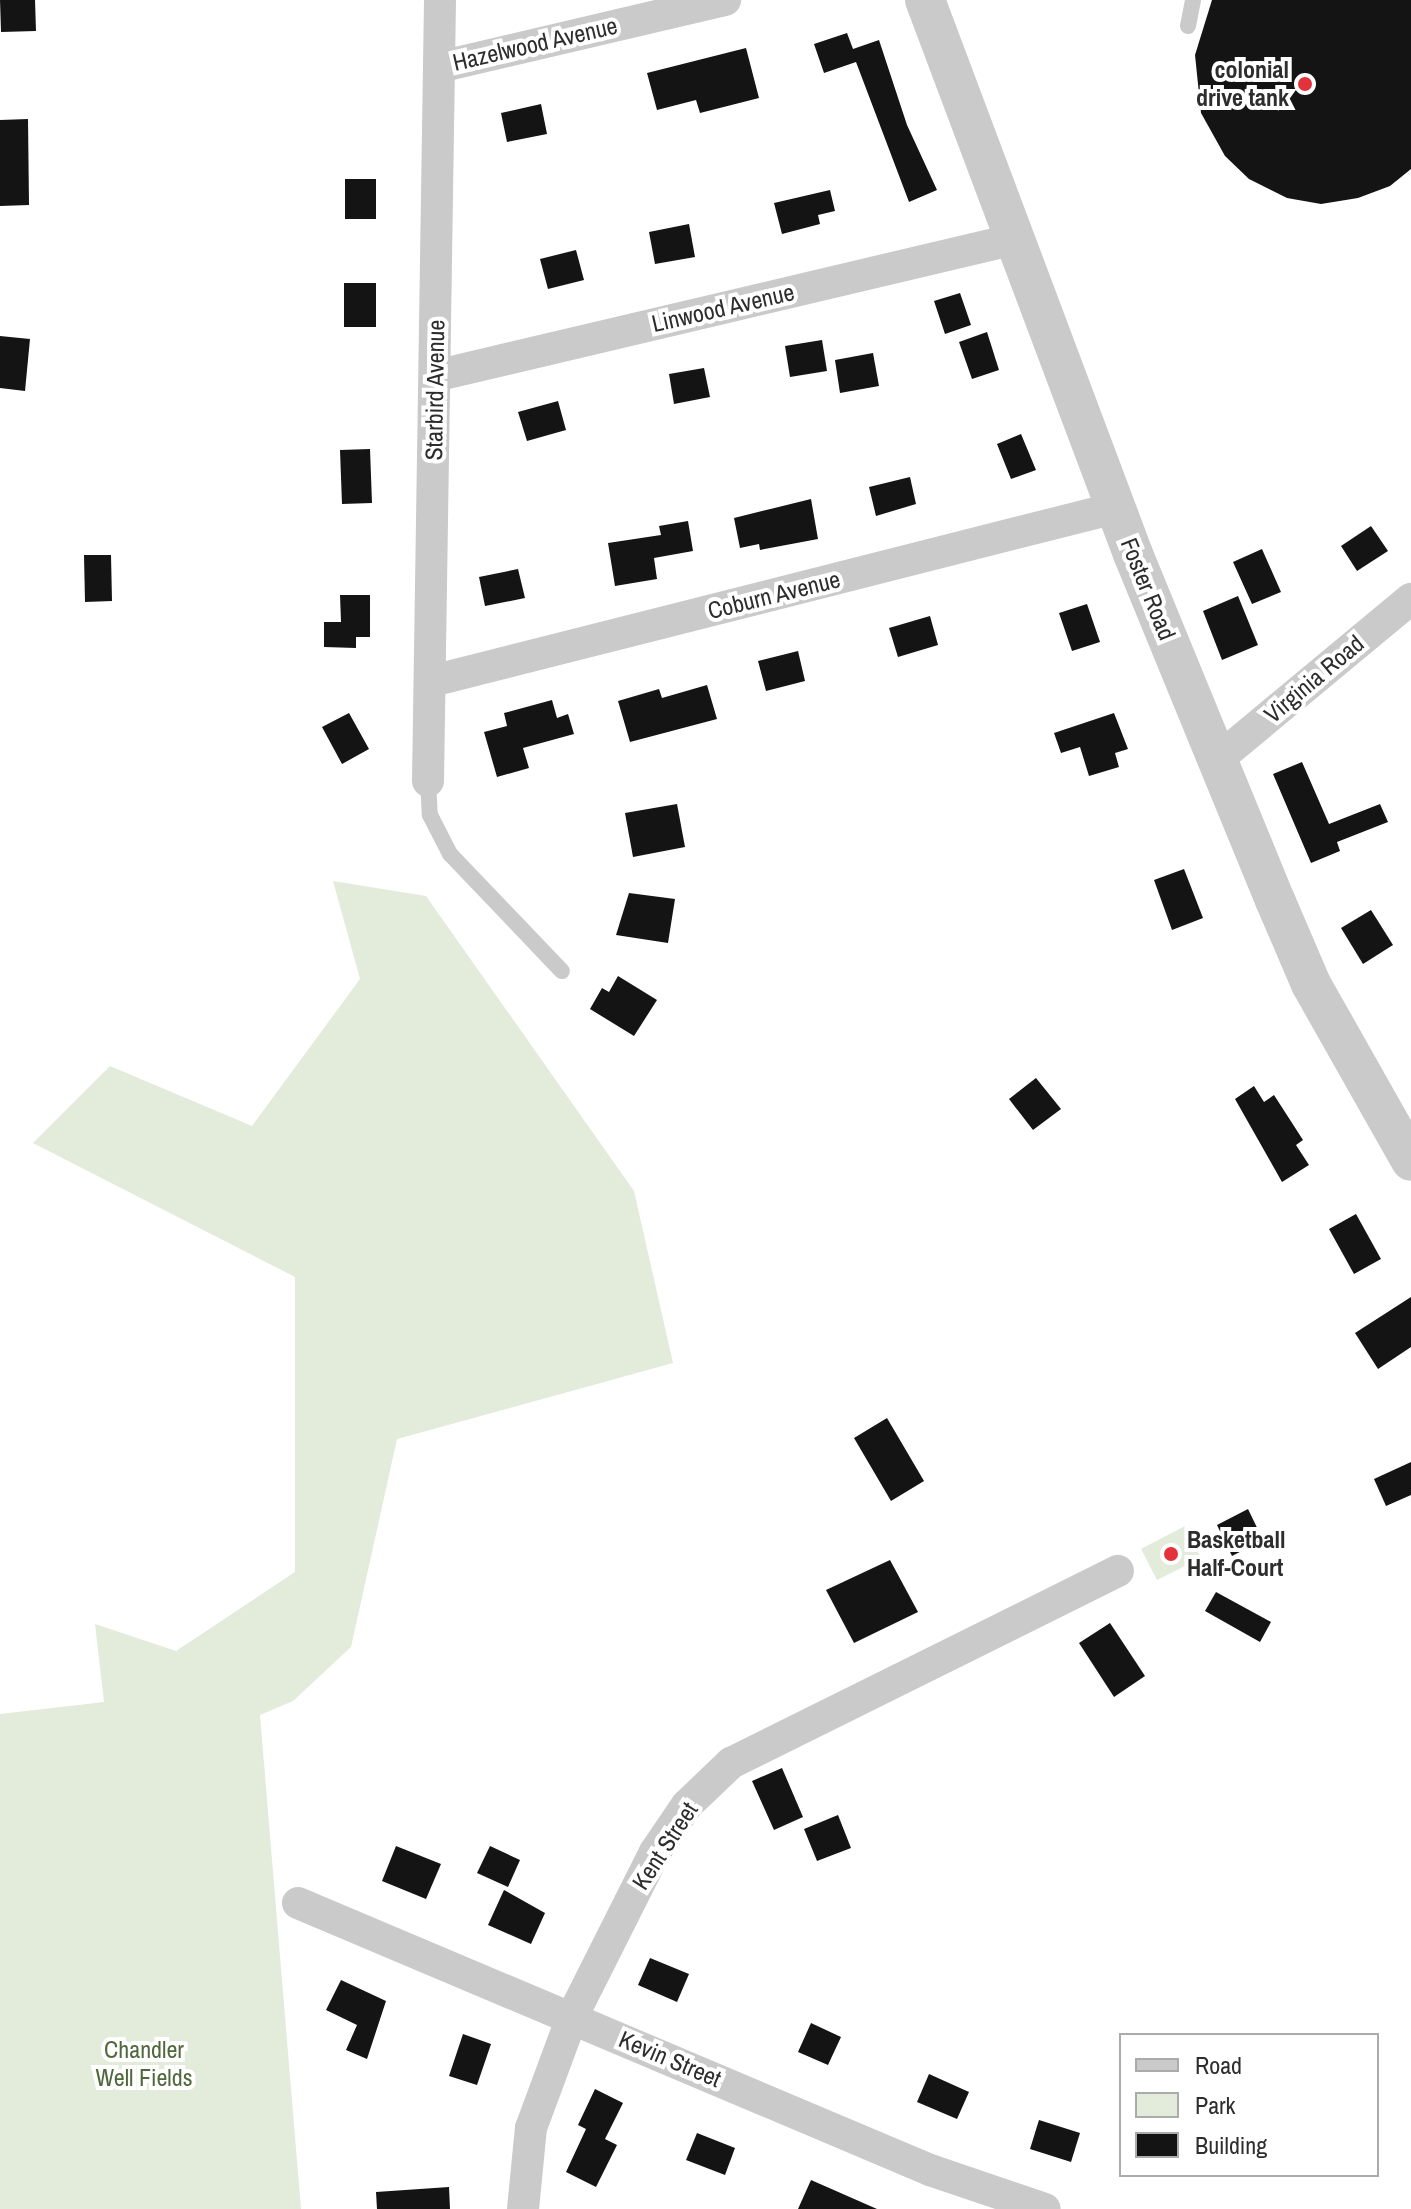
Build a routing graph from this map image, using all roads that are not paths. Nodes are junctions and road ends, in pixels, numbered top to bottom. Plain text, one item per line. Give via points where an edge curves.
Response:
1 (440, 0) edge
2 (725, 0) edge
3 (925, 0) edge
4 (1193, 0) edge
5 (1188, 26) dead end
6 (439, 67) junction
7 (1011, 240) junction
8 (435, 376) junction
9 (1115, 508) junction
10 (1411, 599) edge
11 (432, 681) junction
12 (1218, 759) junction
13 (428, 781) joint
14 (562, 971) dead end
15 (1411, 1161) edge
16 (1118, 1571) dead end
17 (298, 1903) dead end
18 (572, 2017) junction
19 (523, 2209) edge
20 (1045, 2209) edge

1 - 6 street, Starbird Avenue
2 - 6 street, Hazelwood Avenue
3 - 7 street, Foster Road
4 - 5 lane
6 - 8 street, Starbird Avenue
7 - 8 street, Linwood Avenue
7 - 9 street, Foster Road
8 - 11 street, Starbird Avenue
9 - 11 street, Coburn Avenue
9 - 12 street, Foster Road
10 - 12 street, Virginia Road
11 - 13 street, Starbird Avenue
12 - 15 street, Foster Road via 1311,984
13 - 14 lane via 430,815 450,854
16 - 18 street, Kent Street via 731,1763 687,1805 655,1852
17 - 18 street, Kevin Street
18 - 19 street, Kent Street via 531,2128
18 - 20 street, Kevin Street via 930,2170

